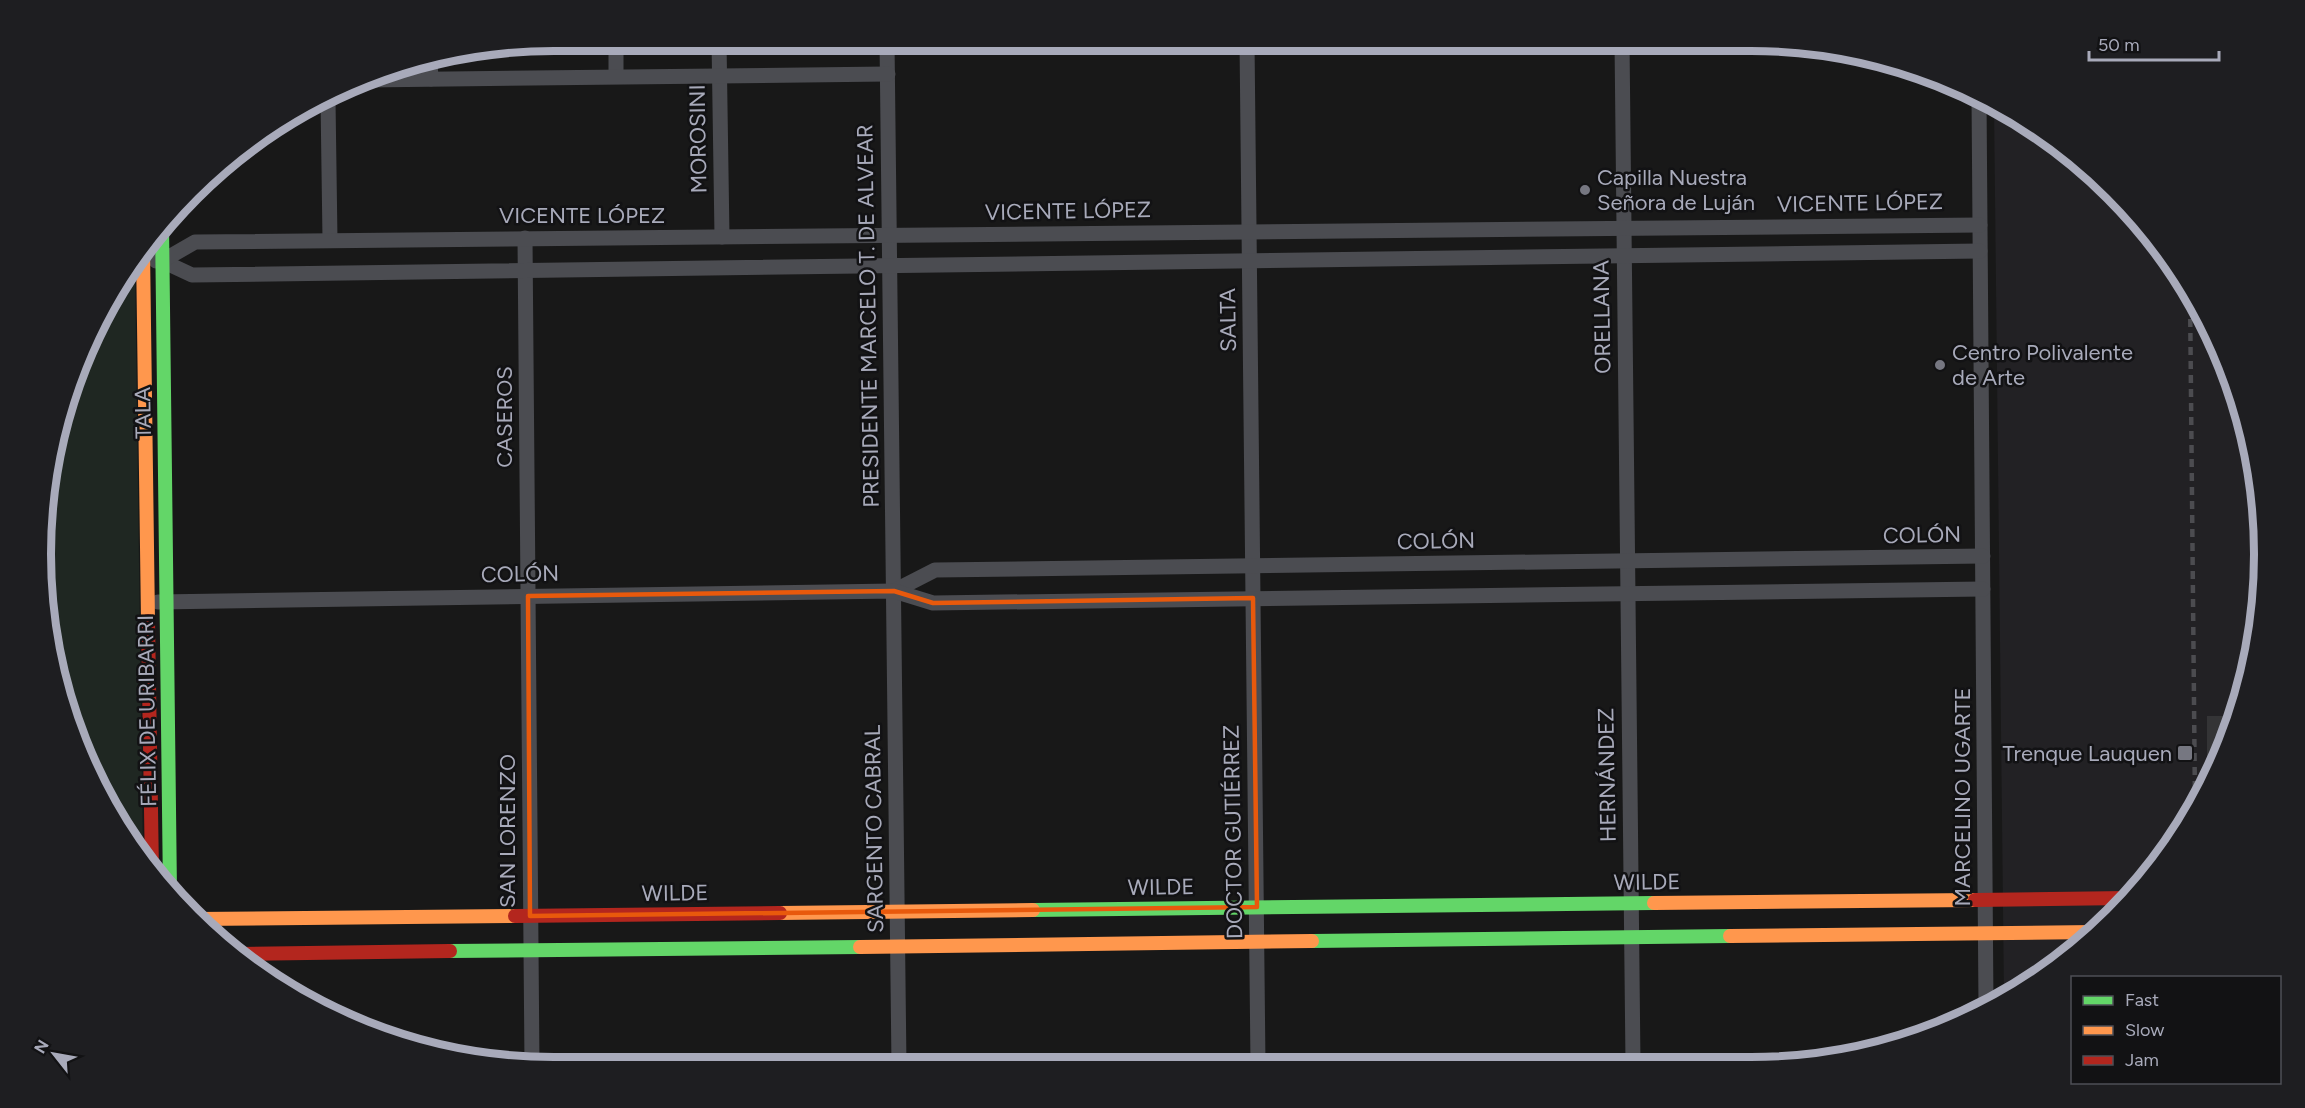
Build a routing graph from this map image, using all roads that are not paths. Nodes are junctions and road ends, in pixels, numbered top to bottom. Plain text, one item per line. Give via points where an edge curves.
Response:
1 (615, 51) edge
2 (719, 51) edge
3 (887, 51) edge
4 (1247, 51) edge
5 (1622, 51) edge
6 (430, 67) edge
7 (888, 74) junction
8 (720, 75) junction
9 (616, 76) junction
10 (430, 79) junction
11 (387, 80) edge
12 (328, 105) edge
13 (1979, 106) edge
14 (1980, 225) junction
15 (1624, 228) junction
16 (1249, 231) junction
17 (890, 235) junction
18 (722, 237) junction
19 (525, 238) junction
20 (162, 239) edge
21 (330, 240) junction
22 (1980, 250) junction
23 (1624, 257) junction
24 (147, 259) edge
25 (162, 261) junction
26 (1250, 262) junction
27 (890, 266) junction
28 (140, 269) edge
29 (526, 271) junction
30 (1983, 556) junction
31 (1627, 561) junction
32 (1253, 566) junction
33 (1983, 588) junction
34 (894, 591) junction
35 (1628, 593) junction
36 (528, 596) junction
37 (1253, 598) junction
38 (148, 602) junction
39 (166, 602) junction
40 (152, 855) edge
41 (170, 878) edge
42 (2118, 898) edge
43 (1985, 899) junction
44 (1631, 903) junction
45 (1257, 907) junction
46 (898, 911) junction
47 (530, 916) junction
48 (208, 919) edge
49 (2083, 932) edge
50 (1986, 933) junction
51 (1631, 937) junction
52 (1257, 942) junction
53 (898, 946) junction
54 (530, 951) junction
55 (249, 954) edge
56 (1986, 998) edge
57 (532, 1056) edge
58 (899, 1057) edge
59 (1258, 1057) edge
60 (1633, 1057) edge

1 - 9 street
2 - 8 street, MOROSINI
3 - 7 street, PRESIDENTE MARCELO T. DE ALVEAR
4 - 16 street, SALTA
5 - 15 street, ORELLANA
6 - 10 street
7 - 8 street
7 - 17 street, PRESIDENTE MARCELO T. DE ALVEAR
8 - 9 street
8 - 18 street, MOROSINI
9 - 10 street
10 - 11 street
12 - 21 street
13 - 14 street, MARCELINO UGARTE
14 - 15 street, VICENTE LÓPEZ
14 - 22 street, MARCELINO UGARTE
15 - 16 street, VICENTE LÓPEZ
15 - 23 street, ORELLANA
16 - 17 street, VICENTE LÓPEZ
16 - 26 street, SALTA
17 - 18 street, VICENTE LÓPEZ
17 - 27 street, PRESIDENTE MARCELO T. DE ALVEAR
18 - 19 street, VICENTE LÓPEZ
19 - 21 street, VICENTE LÓPEZ
19 - 29 street, CASEROS
20 - 25 street, TALA
21 - 25 street, VICENTE LÓPEZ via 195,242
22 - 23 street, VICENTE LÓPEZ
22 - 30 street, MARCELINO UGARTE
23 - 26 street, VICENTE LÓPEZ
23 - 31 street, ORELLANA
24 - 25 street, VICENTE LÓPEZ
25 - 29 street, VICENTE LÓPEZ via 192,275
25 - 39 street, TALA
26 - 27 street, VICENTE LÓPEZ
26 - 32 street, SALTA
27 - 29 street, VICENTE LÓPEZ
27 - 34 street, PRESIDENTE MARCELO T. DE ALVEAR
28 - 38 street, TALA
29 - 36 street, CASEROS
30 - 31 street, COLÓN
30 - 33 street, MARCELINO UGARTE
31 - 32 street, COLÓN
31 - 35 street, ORELLANA
32 - 34 street, COLÓN via 935,570
32 - 37 street, SALTA
33 - 35 street, COLÓN
33 - 43 street, MARCELINO UGARTE
34 - 36 street, COLÓN
34 - 37 street, COLÓN via 933,603
34 - 46 street, SARGENTO CABRAL
35 - 37 street, COLÓN
35 - 44 street, HERNÁNDEZ
36 - 39 street, COLÓN
36 - 47 street, SAN LORENZO
37 - 45 street, DOCTOR GUTIÉRREZ
38 - 39 street, COLÓN
38 - 40 street, FÉLIX DE URIBARRI
39 - 41 street, FÉLIX DE URIBARRI
42 - 43 street, WILDE
43 - 44 street, WILDE
43 - 50 street, MARCELINO UGARTE
44 - 45 street, WILDE
44 - 51 street, HERNÁNDEZ
45 - 46 street, WILDE
45 - 52 street, DOCTOR GUTIÉRREZ
46 - 47 street, WILDE
46 - 53 street, SARGENTO CABRAL
47 - 48 street, WILDE
47 - 54 street, SAN LORENZO
49 - 50 street
50 - 51 street
50 - 56 street, MARCELINO UGARTE
51 - 52 street
51 - 60 street, HERNÁNDEZ
52 - 53 street
52 - 59 street, DOCTOR GUTIÉRREZ
53 - 54 street
53 - 58 street, SARGENTO CABRAL
54 - 55 street
54 - 57 street, SAN LORENZO

